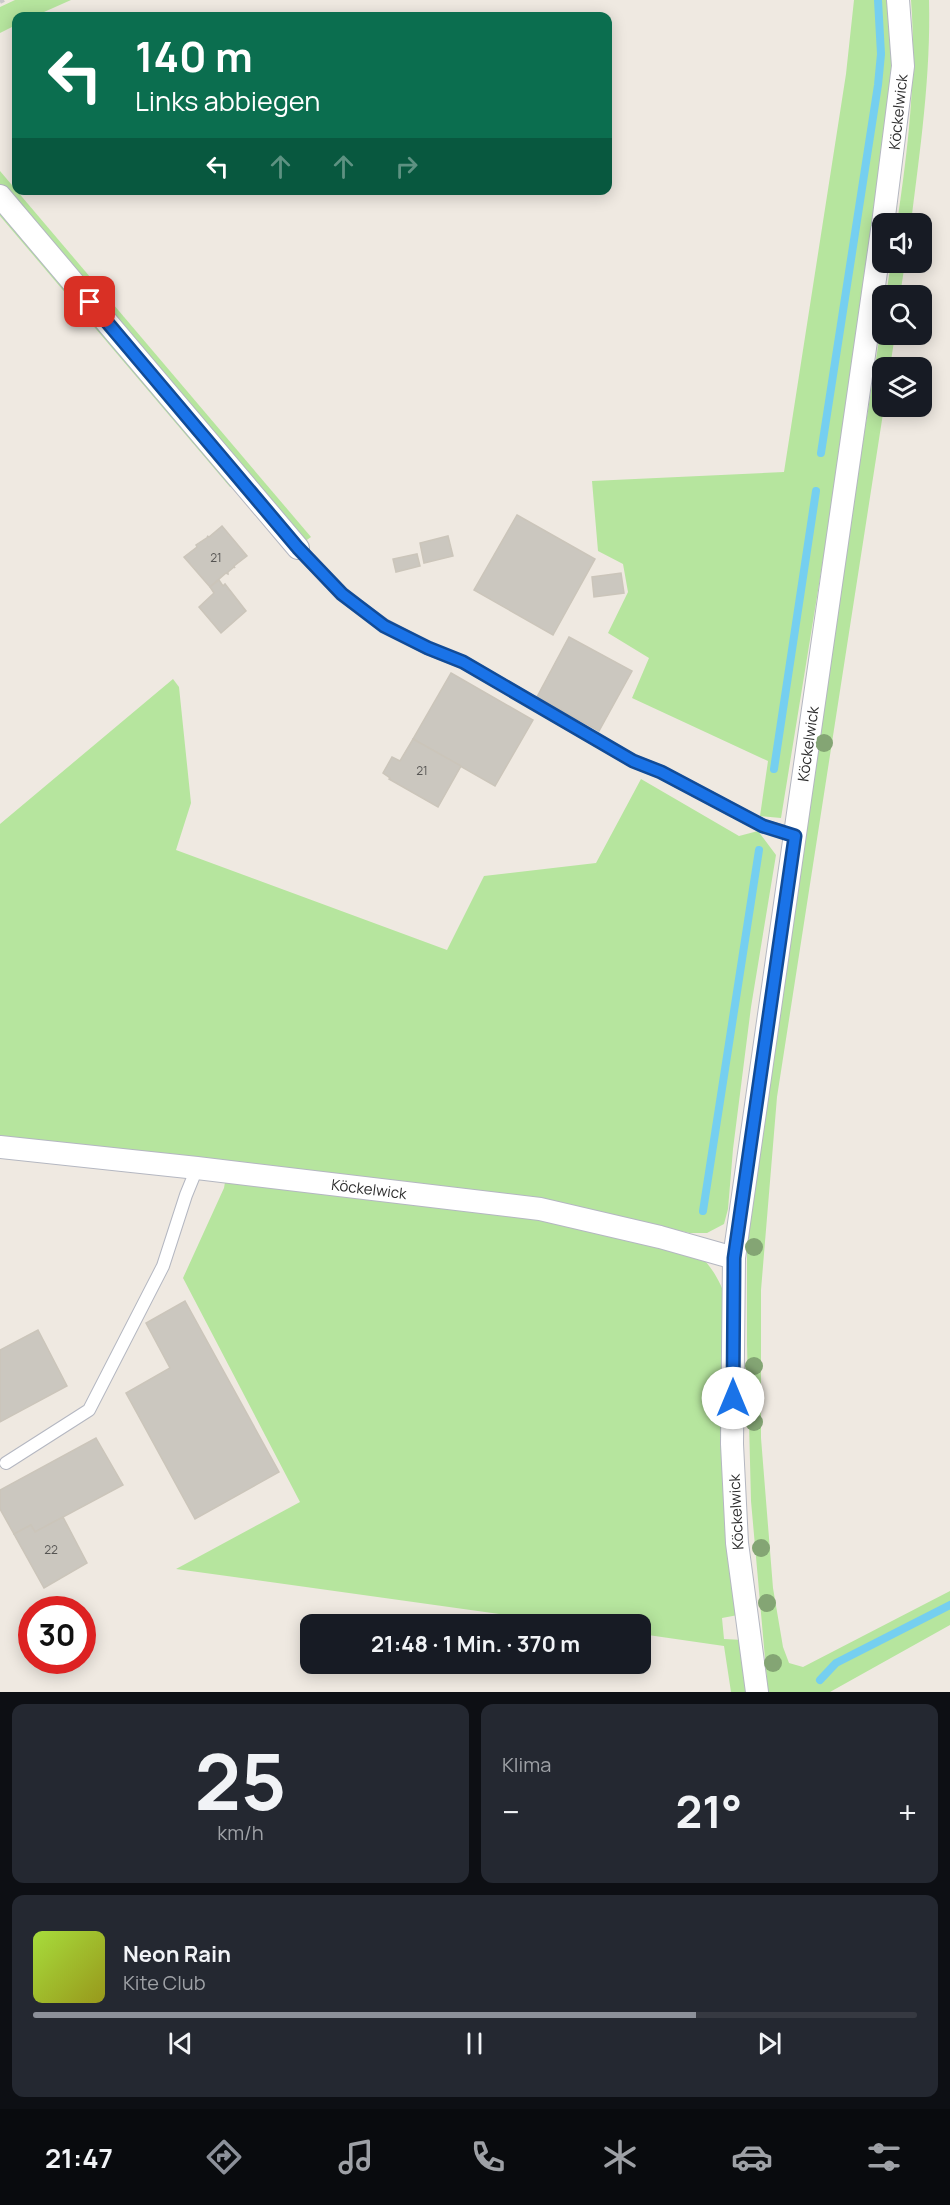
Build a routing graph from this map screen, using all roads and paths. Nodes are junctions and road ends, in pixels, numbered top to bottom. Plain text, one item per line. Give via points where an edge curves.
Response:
1 (4, 0) edge
2 (898, 0) edge
3 (0, 2) edge
4 (0, 196) edge
5 (884, 213) edge
6 (876, 273) edge
7 (298, 548) joint
8 (795, 836) junction
9 (0, 1147) edge
10 (197, 1168) junction
11 (734, 1258) junction
12 (6, 1463) dead end
13 (757, 1692) edge

1 - 3 path
2 - 5 street, Köckelwick via 903,66
4 - 7 street
6 - 8 street, Köckelwick
7 - 8 lane via 342,594 384,626 463,662 633,761 763,826
8 - 11 street, Köckelwick
9 - 10 street, Köckelwick
10 - 11 street, Köckelwick via 540,1209
10 - 12 lane via 163,1266 89,1410
11 - 13 street, Köckelwick via 732,1444 737,1543

